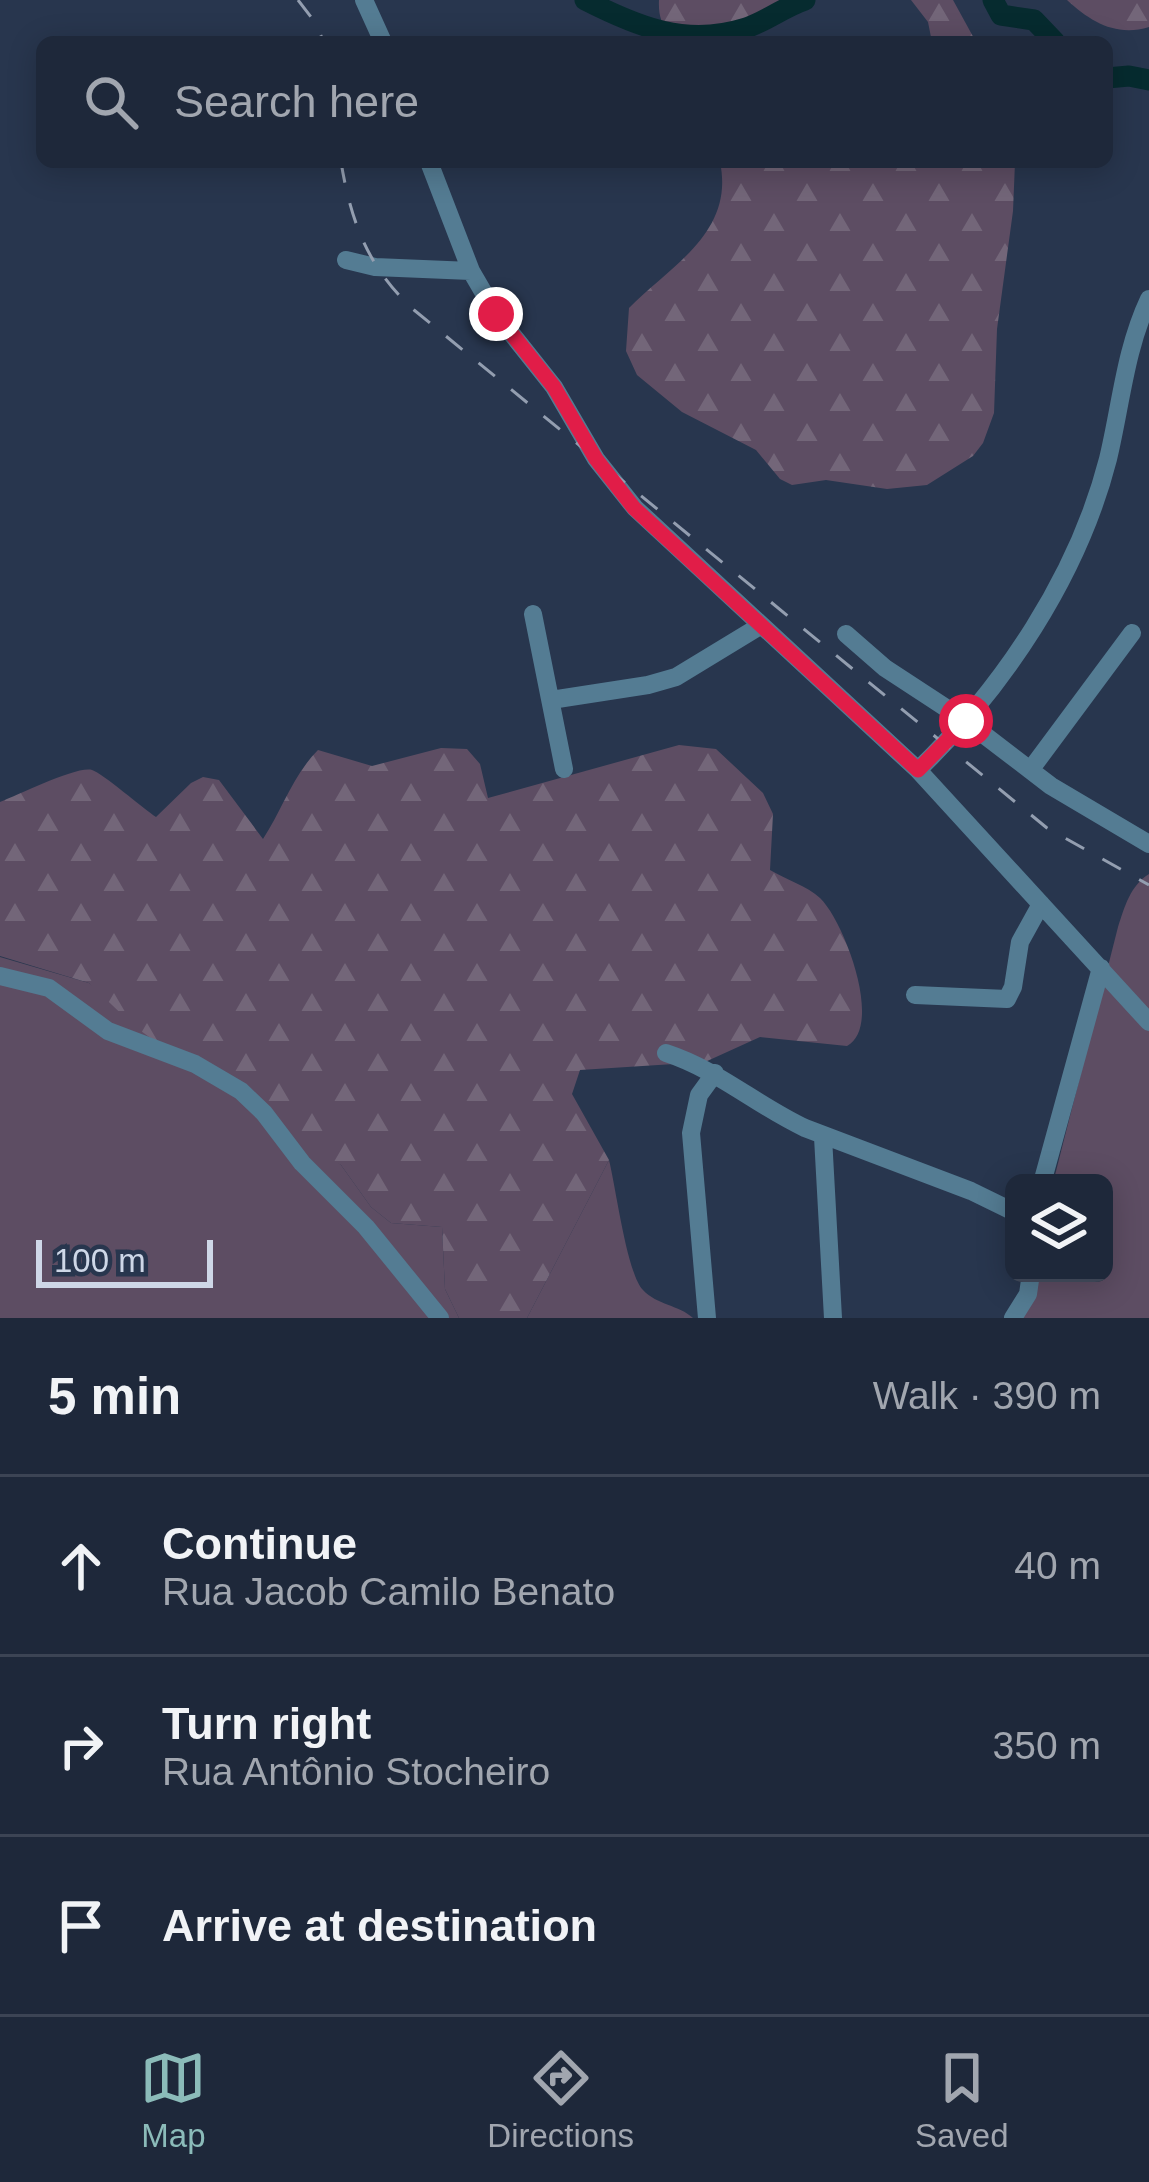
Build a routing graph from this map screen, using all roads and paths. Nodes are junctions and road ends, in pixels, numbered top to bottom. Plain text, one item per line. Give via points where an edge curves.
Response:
1 (364, 0) edge
2 (379, 36) edge
3 (431, 168) edge
4 (346, 260) dead end
5 (471, 271) junction
6 (1149, 299) edge
7 (533, 614) dead end
8 (760, 626) junction
9 (1132, 633) dead end
10 (846, 634) dead end
11 (551, 700) junction
12 (966, 721) junction
13 (564, 769) dead end
14 (1030, 769) junction
15 (918, 770) junction
16 (1149, 820) edge
17 (1143, 840) edge
18 (1041, 904) junction
19 (1101, 968) junction
20 (0, 976) edge
21 (915, 995) dead end
22 (1149, 1022) edge
23 (666, 1053) dead end
24 (715, 1073) junction
25 (824, 1136) junction
26 (1044, 1174) edge
27 (1005, 1208) edge
28 (1030, 1282) edge
29 (440, 1318) edge
30 (706, 1318) edge
31 (833, 1318) edge
32 (1013, 1318) edge

1 - 2 street
3 - 5 street
4 - 5 street
5 - 8 street via 616,486
6 - 12 street via 1095,504 1041,613
7 - 11 street
8 - 11 street via 676,676
8 - 15 street
9 - 14 street
10 - 12 street
11 - 13 street
12 - 14 street
12 - 15 street
14 - 17 street
15 - 18 street
16 - 17 street
18 - 19 street
18 - 21 street via 1020,942 1007,999
19 - 22 street
19 - 26 street
20 - 29 street via 49,988 108,1031 241,1091
23 - 24 street
24 - 25 street
24 - 30 street via 699,1095 691,1132
25 - 27 street
25 - 31 street
28 - 32 street

